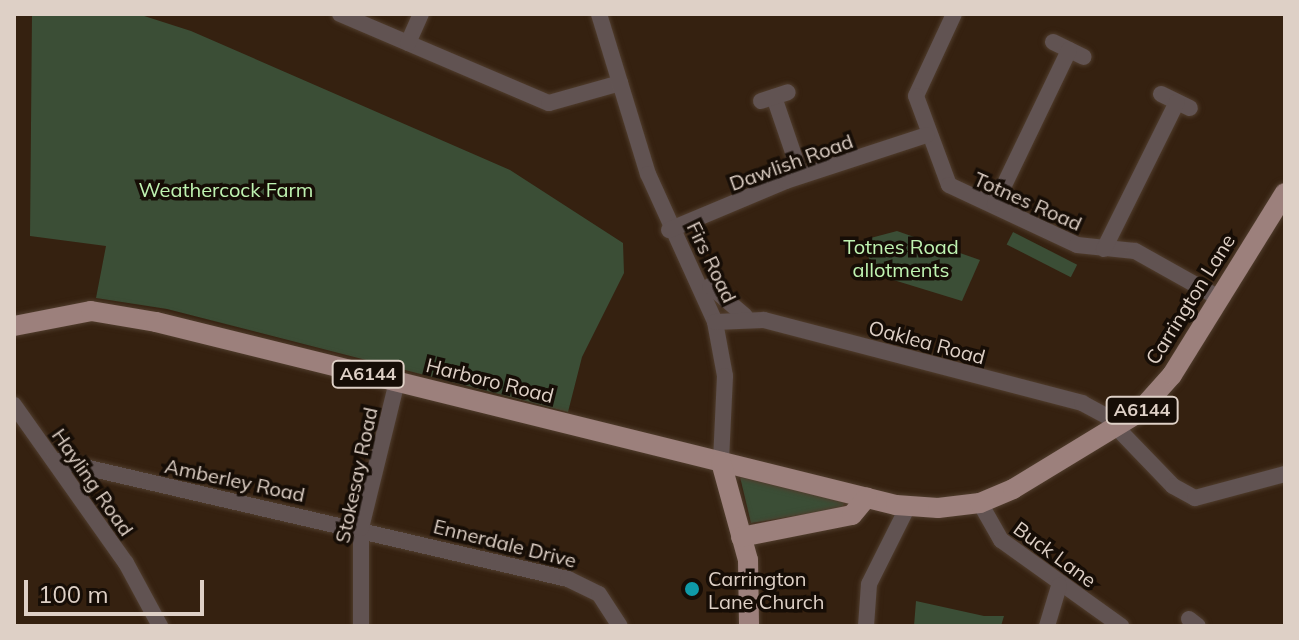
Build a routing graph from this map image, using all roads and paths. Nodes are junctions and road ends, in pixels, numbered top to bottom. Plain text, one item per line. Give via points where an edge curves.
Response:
1 (340, 14) edge
2 (421, 14) edge
3 (954, 14) edge
4 (601, 15) edge
5 (408, 43) junction
6 (1069, 50) dead end
7 (620, 83) junction
8 (1161, 94) dead end
9 (775, 97) dead end
10 (927, 135) junction
11 (801, 176) junction
12 (1285, 193) edge
13 (995, 204) junction
14 (669, 230) junction
15 (1104, 249) junction
16 (710, 286) dead end
17 (1219, 298) junction
18 (745, 316) junction
19 (715, 322) junction
20 (14, 326) edge
21 (397, 381) junction
22 (14, 405) edge
23 (1121, 427) junction
24 (54, 460) junction
25 (721, 462) junction
26 (100, 471) junction
27 (1285, 474) edge
28 (79, 497) junction
29 (867, 497) junction
30 (980, 503) junction
31 (908, 506) junction
32 (361, 528) junction
33 (741, 537) junction
34 (1059, 586) junction
35 (160, 626) edge
36 (361, 626) edge
37 (620, 626) edge
38 (749, 626) edge
39 (866, 626) edge
40 (1047, 626) edge
41 (1121, 626) edge

1 - 5 street
2 - 5 street
3 - 10 street, Totnes Road via 918,84
4 - 7 street, Firs Road
5 - 7 street via 549,103
6 - 13 street
7 - 14 street, Firs Road
8 - 15 street via 1183,105
9 - 11 street
10 - 11 street, Dawlish Road
10 - 13 street, Totnes Road via 949,185
11 - 14 street, Dawlish Road
12 - 17 main road, Carrington Lane / A6144
13 - 15 street, Totnes Road via 1077,245
14 - 19 street, Firs Road
15 - 17 street, Totnes Road via 1149,257
16 - 18 street, Firs Road
17 - 23 main road, Carrington Lane / A6144 via 1172,375
18 - 19 street, Oaklea Road
18 - 23 street, Oaklea Road via 1082,403
19 - 25 street, Firs Road via 725,376
20 - 21 main road, Harboro Road / A6144 via 61,312 116,314
21 - 25 main road, Harboro Road / A6144
21 - 32 street, Stokesay Road
22 - 24 street, Hayling Road
23 - 27 street, Oaklea Road via 1173,486 1195,498
23 - 30 main road, Carrington Lane / A6144
24 - 26 street, Amberley Road
24 - 28 street, Hayling Road
25 - 29 main road, Harboro Road / A6144
25 - 33 main road, Firs Road
26 - 28 street
26 - 32 street, Amberley Road
28 - 35 street, Hayling Road
29 - 31 main road, Harboro Road / A6144
29 - 33 main road via 852,515
30 - 31 main road, Carrington Lane / A6144
30 - 34 street, Buck Lane via 995,534
31 - 39 street via 869,584
32 - 36 street, Stokesay Road
32 - 37 street, Ennerdale Drive via 579,582 606,600
33 - 38 main road
34 - 40 street
34 - 41 street, Buck Lane

